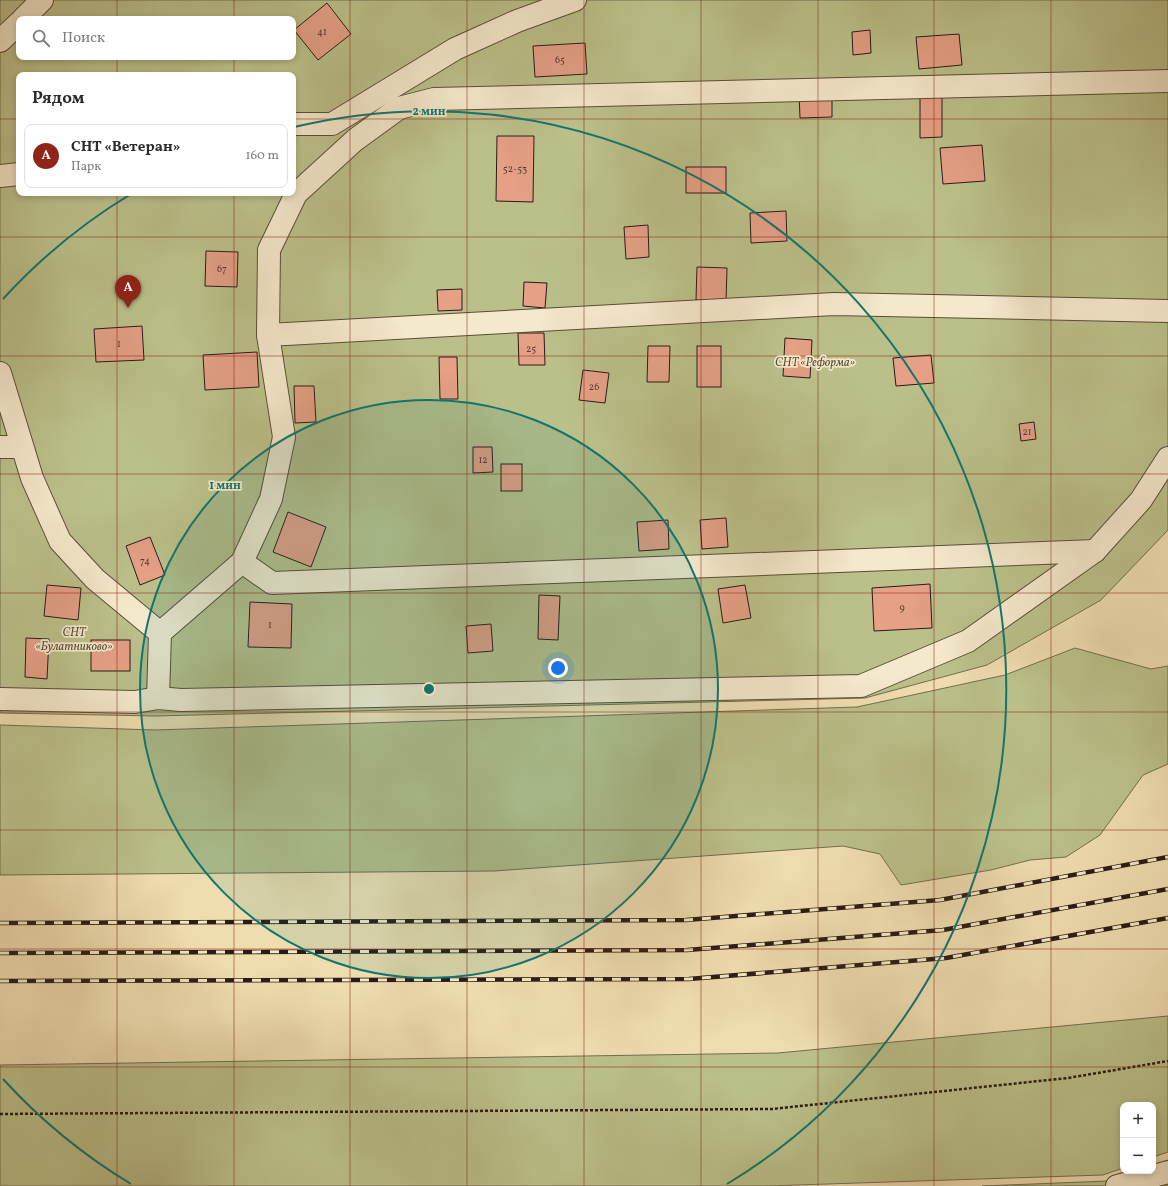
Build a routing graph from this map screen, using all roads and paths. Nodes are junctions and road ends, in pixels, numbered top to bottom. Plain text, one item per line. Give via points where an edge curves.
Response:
1 (42, 0) edge
2 (527, 0) edge
3 (575, 0) edge
4 (26, 16) edge
5 (517, 20) junction
6 (16, 26) edge
7 (0, 41) edge
8 (1168, 80) edge
9 (296, 124) edge
10 (16, 174) edge
11 (0, 176) edge
12 (296, 194) edge
13 (295, 196) edge
14 (1168, 311) edge
15 (268, 335) junction
16 (0, 373) edge
17 (0, 447) edge
18 (22, 447) junction
19 (1168, 458) edge
20 (1095, 551) junction
21 (242, 562) junction
22 (160, 633) junction
23 (0, 698) edge
24 (158, 698) junction
25 (1168, 1061) edge
26 (0, 1114) edge
27 (1168, 1172) edge
28 (1117, 1186) edge

1 - 4 street
2 - 5 street
3 - 5 street
5 - 9 street via 455,50 332,124
6 - 7 street
8 - 12 street via 434,99 399,108 355,140
10 - 11 street
13 - 15 street via 269,250
14 - 15 street via 834,304
15 - 21 street via 284,437 271,499
16 - 18 street
17 - 18 street
18 - 22 street via 32,478 60,540 95,579
19 - 20 street via 1141,500
20 - 21 street via 272,583
20 - 24 street via 968,641 861,686 189,700
21 - 22 street
22 - 24 street
23 - 24 street via 135,702
25 - 26 path via 1068,1078 772,1109
27 - 28 street

